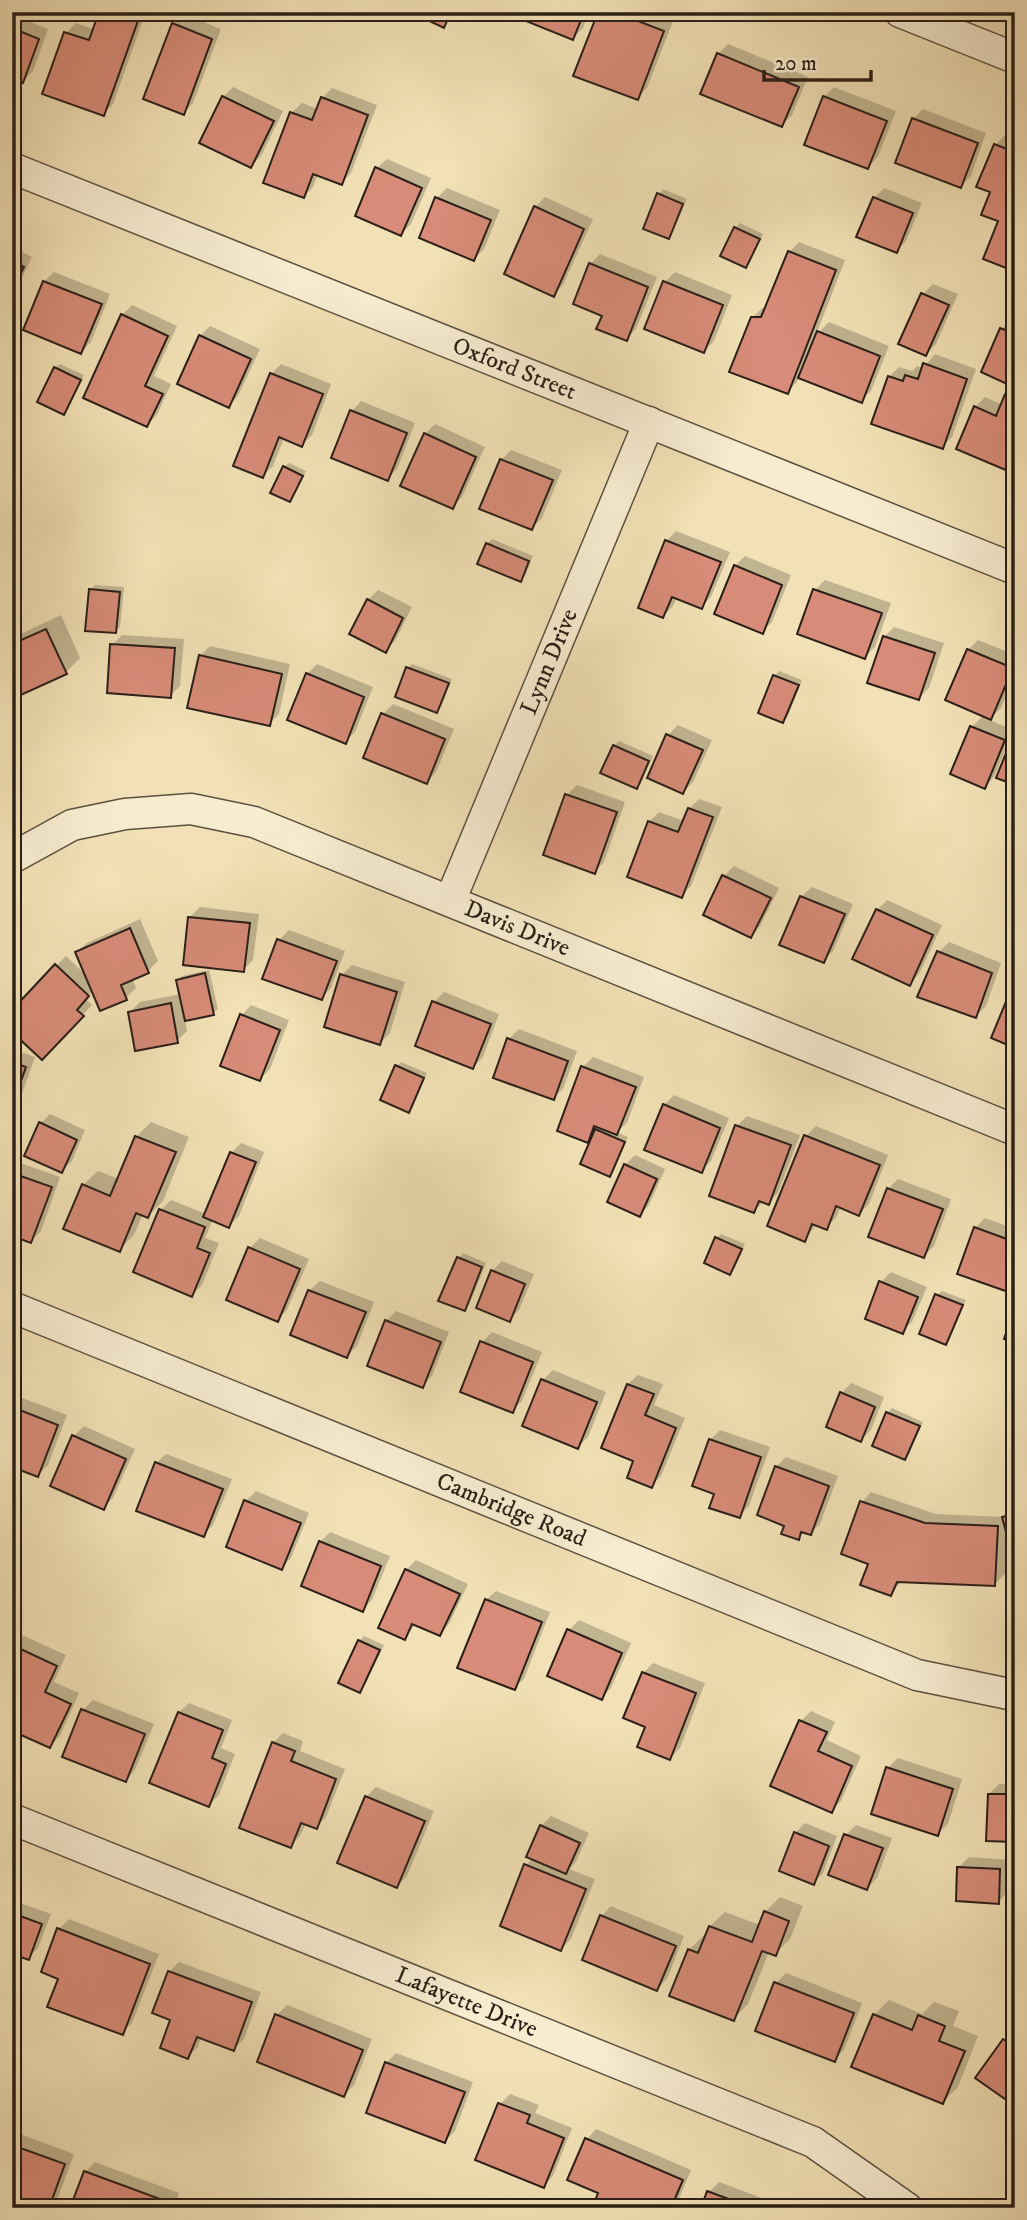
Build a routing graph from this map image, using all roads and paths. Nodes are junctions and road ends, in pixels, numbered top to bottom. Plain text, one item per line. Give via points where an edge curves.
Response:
1 (901, 12) edge
2 (1015, 58) edge
3 (12, 168) edge
4 (649, 422) junction
5 (1015, 569) edge
6 (12, 858) edge
7 (450, 901) junction
8 (1015, 1130) edge
9 (12, 1307) edge
10 (1015, 1693) edge
11 (12, 1819) edge
12 (907, 2208) edge

1 - 2 street
3 - 4 street, Oxford Street
4 - 5 street, Oxford Street
4 - 7 street, Lynn Drive
6 - 7 street, Davis Drive via 72,825 125,814 191,809 254,822
7 - 8 street, Davis Drive
9 - 10 street, Cambridge Road via 917,1675
11 - 12 street, Lafayette Drive via 813,2142

